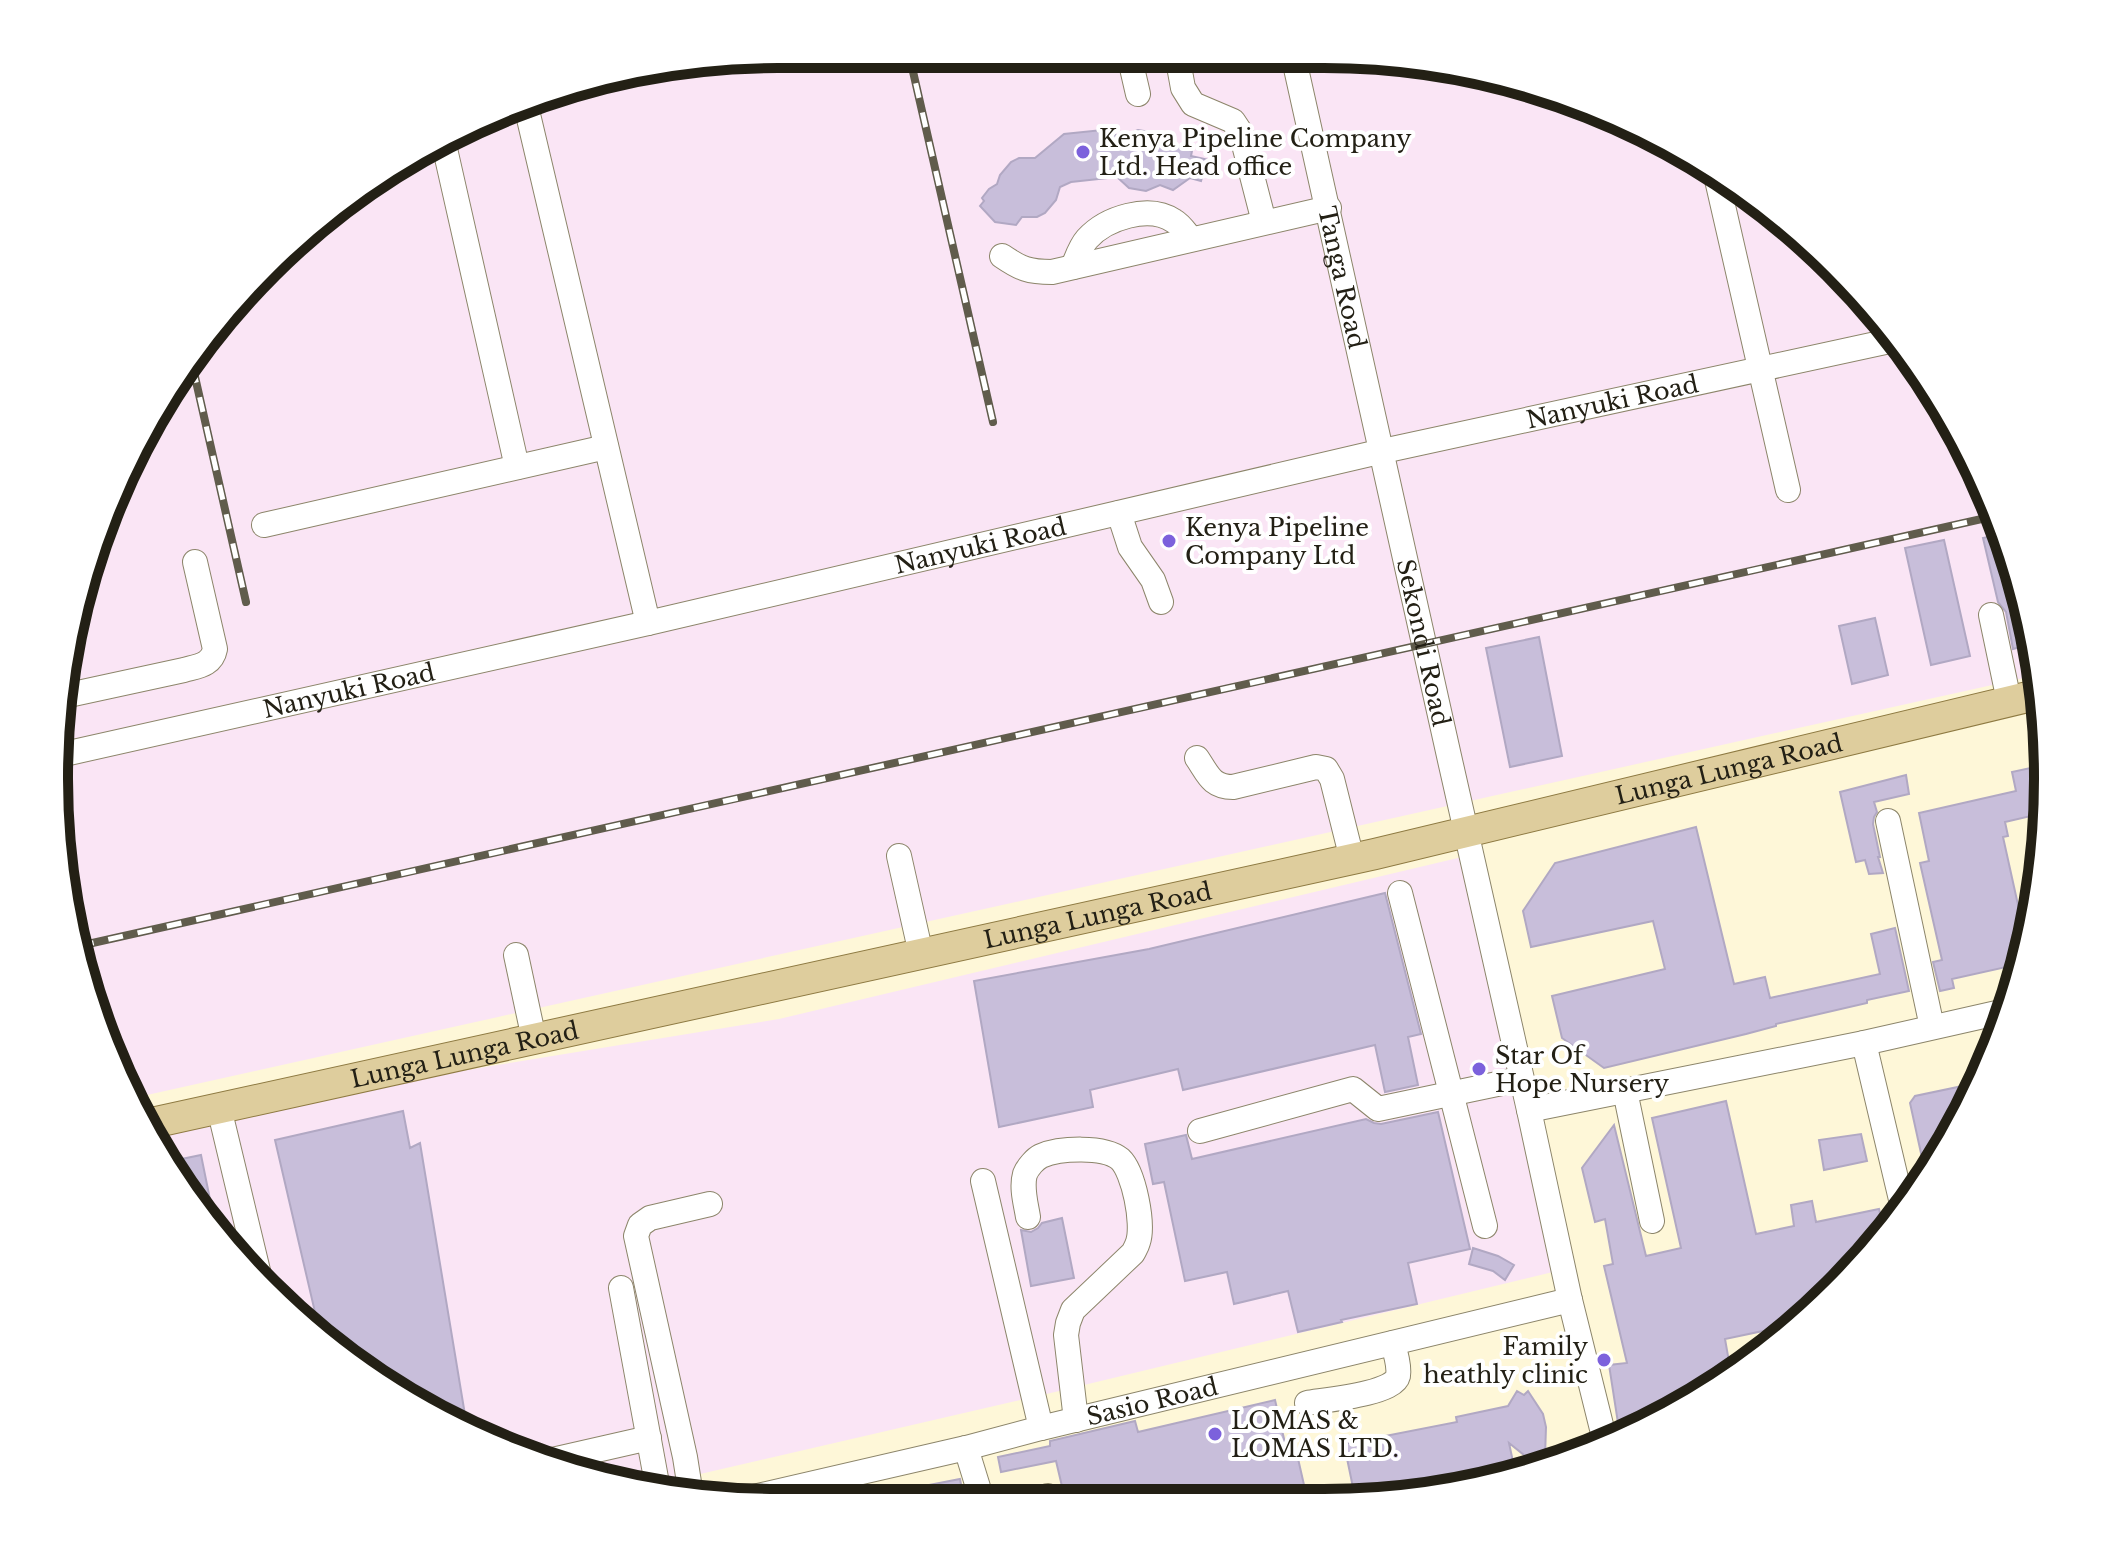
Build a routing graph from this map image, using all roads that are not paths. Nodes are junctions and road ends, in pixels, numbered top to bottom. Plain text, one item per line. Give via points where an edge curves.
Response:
1 (1132, 68) edge
2 (1179, 68) edge
3 (1296, 68) edge
4 (1138, 94) dead end
5 (528, 114) edge
6 (445, 151) edge
7 (1719, 189) edge
8 (1329, 208) junction
9 (1264, 222) junction
10 (1191, 239) junction
11 (1002, 256) dead end
12 (1073, 267) junction
13 (1884, 342) edge
14 (1759, 370) junction
15 (606, 447) junction
16 (1383, 451) junction
17 (517, 467) junction
18 (1788, 490) dead end
19 (1119, 513) junction
20 (264, 525) dead end
21 (195, 562) dead end
22 (1161, 602) dead end
23 (1991, 615) dead end
24 (648, 623) junction
25 (73, 694) edge
26 (2029, 697) edge
27 (2009, 701) junction
28 (69, 753) edge
29 (1197, 758) dead end
30 (1888, 821) dead end
31 (1467, 833) junction
32 (899, 856) dead end
33 (1352, 859) junction
34 (1400, 893) dead end
35 (921, 954) junction
36 (516, 955) dead end
37 (1994, 1014) edge
38 (1932, 1027) junction
39 (534, 1039) junction
40 (1864, 1043) junction
41 (1521, 1079) junction
42 (1625, 1091) junction
43 (1452, 1093) junction
44 (219, 1108) junction
45 (1529, 1110) junction
46 (157, 1122) edge
47 (1200, 1131) dead end
48 (983, 1181) dead end
49 (1900, 1193) edge
50 (710, 1204) dead end
51 (1028, 1217) dead end
52 (1652, 1221) dead end
53 (1485, 1226) dead end
54 (255, 1259) edge
55 (621, 1288) dead end
56 (1570, 1300) junction
57 (1393, 1343) junction
58 (1307, 1403) dead end
59 (1076, 1420) junction
60 (1041, 1428) junction
61 (1603, 1432) edge
62 (649, 1438) junction
63 (966, 1448) junction
64 (568, 1457) edge
65 (656, 1478) edge
66 (689, 1483) edge
67 (788, 1489) edge
68 (979, 1489) edge

1 - 4 street
2 - 9 street via 1193,104 1233,121 1241,133
3 - 8 street, Tanga Road
5 - 15 street
6 - 17 street
7 - 14 street
8 - 9 street
8 - 16 street, Tanga Road
9 - 10 street
10 - 12 street
10 - 12 street via 1166,217 1125,216 1086,240
11 - 12 street via 1033,272
13 - 14 street, Nanyuki Road
14 - 16 street, Nanyuki Road
14 - 18 street
15 - 17 street
15 - 24 street
16 - 19 street, Nanyuki Road
16 - 31 street, Sekondi Road
17 - 20 street
19 - 22 street via 1130,547
19 - 24 street, Nanyuki Road
21 - 25 street via 215,649 210,661
23 - 27 street
24 - 28 street, Nanyuki Road
26 - 27 main road, Lunga Lunga Road
27 - 31 main road, Lunga Lunga Road
29 - 33 street via 1212,781 1226,787 1326,769
30 - 38 street
31 - 33 main road, Lunga Lunga Road
31 - 41 street, Sekondi Road
32 - 35 street
33 - 35 main road, Lunga Lunga Road
34 - 43 street
35 - 39 main road, Lunga Lunga Road
36 - 39 street
37 - 38 street
38 - 40 street
39 - 44 main road, Lunga Lunga Road
40 - 42 street
40 - 49 street
41 - 43 street
41 - 45 street, Sekondi Road
42 - 45 street
42 - 52 street
43 - 47 street via 1378,1109 1353,1089
43 - 53 street
44 - 46 main road, Lunga Lunga Road
44 - 54 street
45 - 56 street, Sekondi Road
48 - 60 street
50 - 66 street via 650,1218 636,1236
51 - 59 street via 1024,1180 1039,1157 1094,1150 1109,1153 1128,1170 1139,1242 1073,1310 1068,1323
55 - 62 street
56 - 57 street, Sasio Road
56 - 61 street, Sekondi Road
57 - 58 street via 1398,1376 1392,1384
57 - 59 street, Sasio Road
59 - 60 street, Sasio Road
60 - 63 street, Sasio Road
62 - 64 street
62 - 65 street
63 - 67 street, Sasio Road
63 - 68 street

